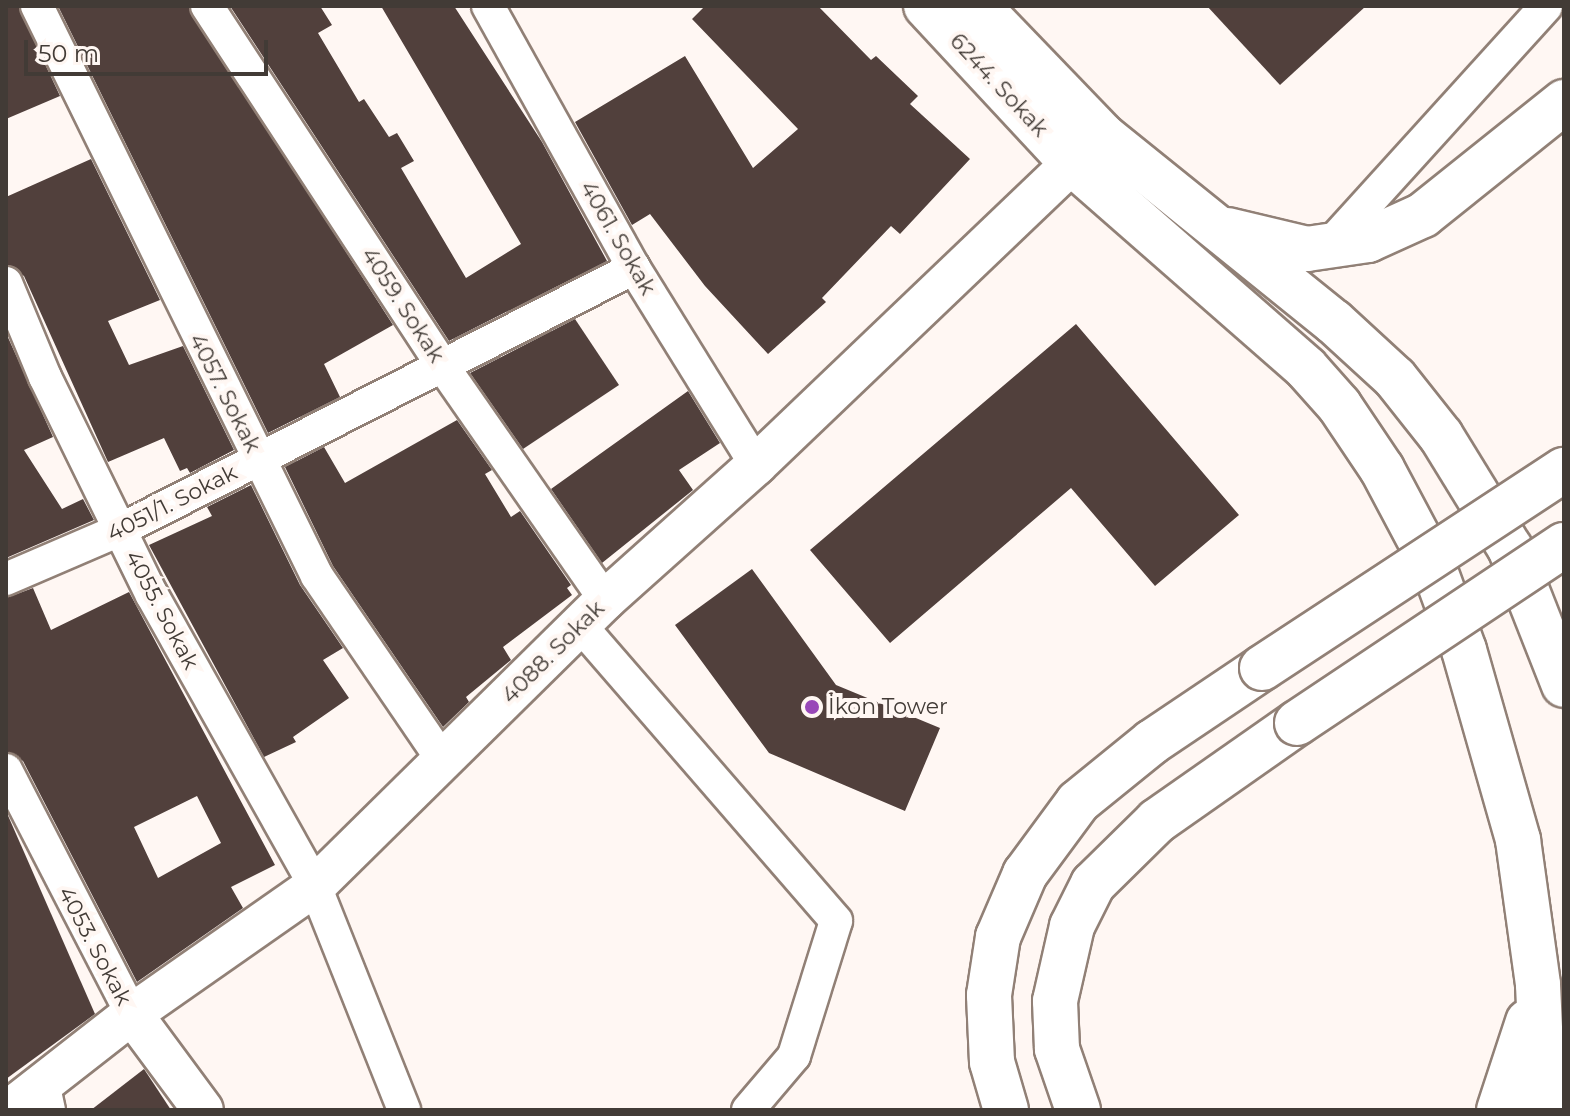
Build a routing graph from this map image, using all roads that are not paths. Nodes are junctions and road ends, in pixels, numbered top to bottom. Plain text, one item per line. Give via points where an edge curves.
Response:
1 (37, 6) edge
2 (207, 6) edge
3 (488, 6) edge
4 (926, 6) edge
5 (978, 6) edge
6 (1546, 6) edge
7 (1564, 102) edge
8 (1087, 149) junction
9 (1210, 224) junction
10 (1325, 250) junction
11 (634, 268) junction
12 (6, 283) edge
13 (444, 368) junction
14 (258, 459) junction
15 (756, 465) junction
16 (1564, 470) edge
17 (120, 530) junction
18 (1564, 545) edge
19 (6, 579) edge
20 (592, 612) junction
21 (1564, 685) edge
22 (444, 762) junction
23 (6, 770) edge
24 (16, 820) edge
25 (315, 886) junction
26 (1538, 985) junction
27 (132, 1014) junction
28 (46, 1096) edge
29 (9, 1110) edge
30 (203, 1110) edge
31 (404, 1110) edge
32 (748, 1110) edge
33 (1006, 1110) edge
34 (1078, 1110) edge
35 (1499, 1110) edge
36 (1544, 1110) edge

1 - 14 street, 4057. Sokak
2 - 13 street, 4059. Sokak
3 - 11 street, 4061. Sokak
4 - 8 main road, 6244. Sokak
5 - 8 main road, 6244. Sokak
6 - 10 street
7 - 10 main road via 1423,215 1368,240
8 - 9 main road
8 - 15 street, 4088. Sokak
8 - 26 main road via 1306,368 1339,405 1382,469 1433,565 1476,690 1521,854
9 - 10 main road via 1271,243
9 - 21 main road via 1334,322 1419,407 1510,548
11 - 13 street, 4051/1. Sokak
11 - 15 street, 4061. Sokak
12 - 17 street, 4055. Sokak
13 - 14 street, 4051/1. Sokak
13 - 20 street, 4059. Sokak
14 - 17 street, 4051/1. Sokak
14 - 22 street, 4057. Sokak via 317,576
15 - 20 street, 4088. Sokak
16 - 33 main road, bridge via 1186,716 1078,802 1025,874 998,937 989,995 992,1062
17 - 19 street, 4051/1. Sokak
17 - 25 street, 4055. Sokak
18 - 34 main road, bridge via 1157,821 1093,884 1072,926 1055,1001 1057,1049
20 - 22 street, 4088. Sokak
20 - 32 street, 4059. Sokak via 836,921 794,1056
22 - 25 street, 4088. Sokak
23 - 24 street, 4053. Sokak
24 - 27 street, 4053. Sokak
25 - 27 street, 4088. Sokak
25 - 31 street, 4055. Sokak
26 - 35 main road
26 - 36 main road
27 - 28 street, 4088. Sokak
27 - 30 street, 4053. Sokak
28 - 29 street, 4088. Sokak

